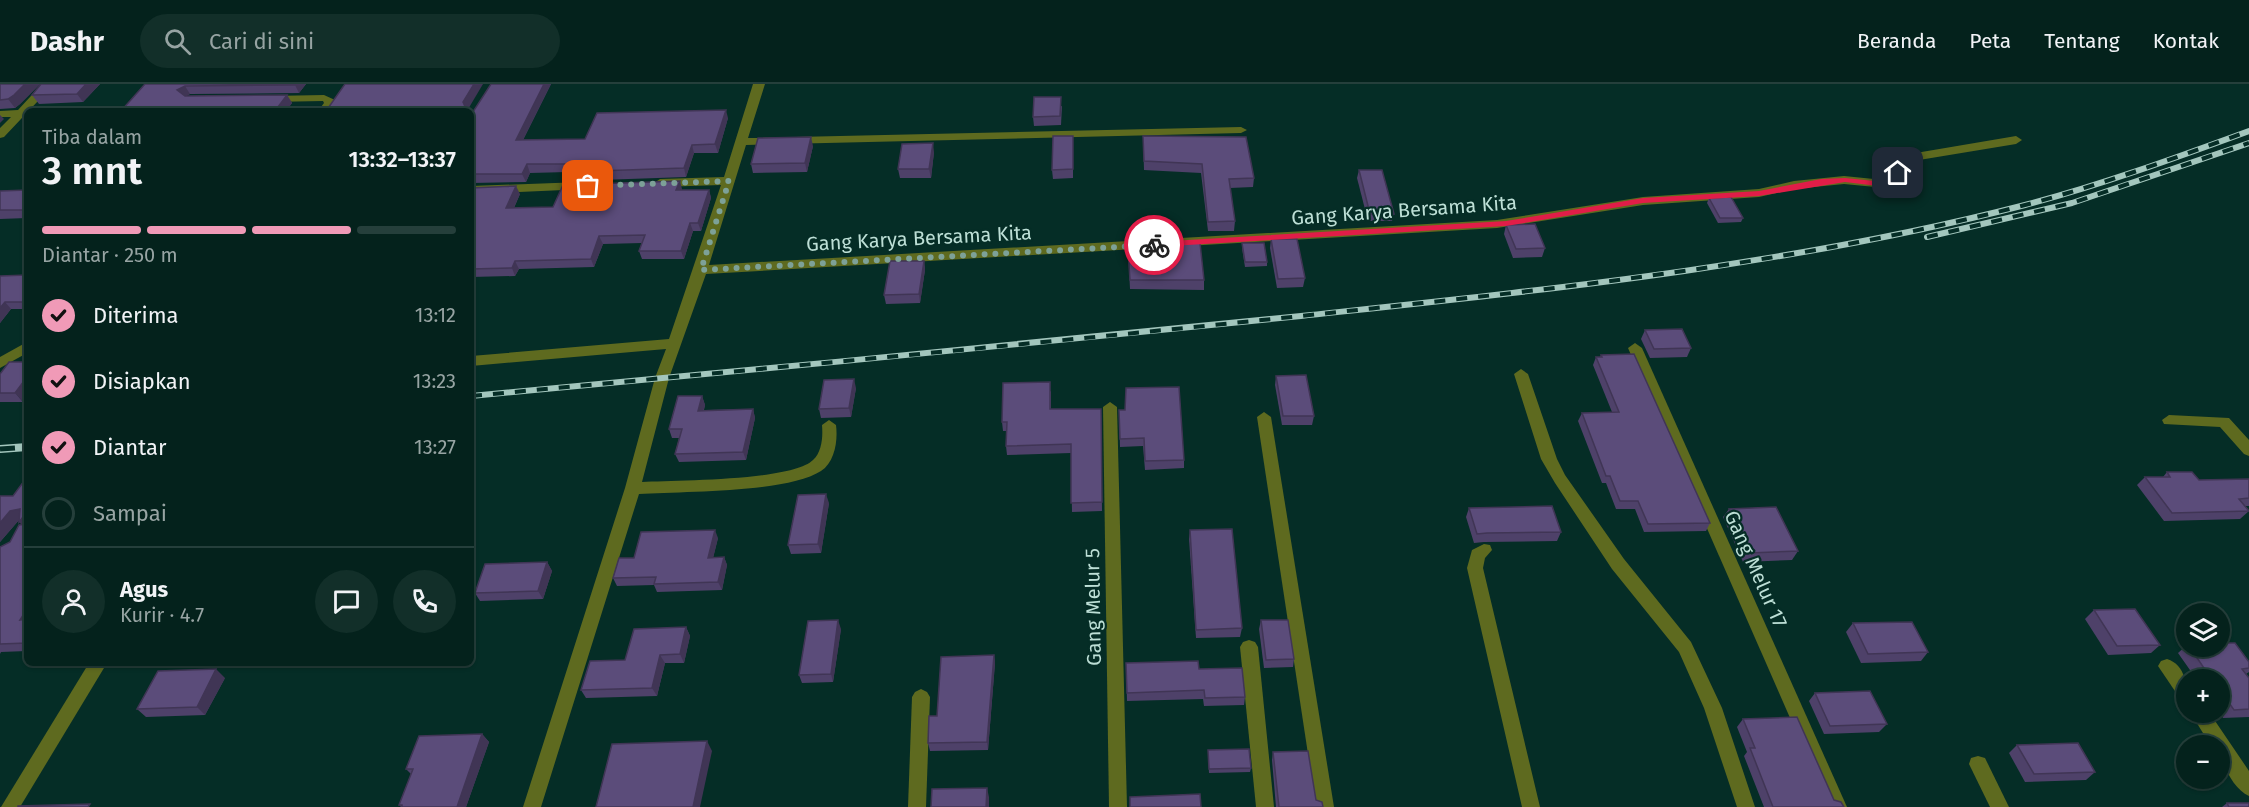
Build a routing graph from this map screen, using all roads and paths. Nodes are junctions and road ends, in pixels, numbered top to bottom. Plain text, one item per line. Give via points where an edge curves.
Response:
1 (48, 84) edge
2 (759, 84) edge
3 (255, 99) edge
4 (25, 108) edge
5 (326, 108) edge
6 (24, 109) edge
7 (20, 113) junction
8 (0, 114) edge
9 (1241, 130) dead end
10 (0, 135) edge
11 (2016, 140) dead end
12 (742, 142) junction
13 (729, 181) junction
14 (647, 184) edge
15 (600, 186) edge
16 (474, 190) edge
17 (701, 270) junction
18 (675, 343) junction
19 (1635, 348) dead end
20 (24, 349) edge
21 (474, 361) edge
22 (0, 363) edge
23 (1521, 374) dead end
24 (1110, 407) dead end
25 (1264, 417) dead end
26 (2169, 420) dead end
27 (829, 425) dead end
28 (2249, 450) edge
29 (633, 488) junction
30 (1484, 550) dead end
31 (1249, 646) dead end
32 (97, 666) edge
33 (2167, 666) dead end
34 (2176, 679) edge
35 (921, 698) dead end
36 (2206, 723) edge
37 (1978, 764) dead end
38 (2249, 787) edge
39 (8, 802) edge
40 (532, 807) edge
41 (917, 807) edge
42 (1118, 807) edge
43 (1265, 807) edge
44 (1325, 807) edge
45 (1531, 807) edge
46 (1746, 807) edge
47 (1838, 807) edge
48 (2000, 807) edge

1 - 4 street
2 - 12 street
3 - 5 street via 324,98 330,103
6 - 7 street
7 - 8 street
7 - 10 street
9 - 12 street
11 - 17 street, Gang Karya Bersama Kita via 1902,159 1897,179 1886,184 1821,182 1759,193 1643,201 1506,224
12 - 13 street
13 - 14 street
13 - 17 street
15 - 16 street
17 - 18 street
18 - 21 street
18 - 29 street
19 - 47 street, Gang Melur 17
20 - 22 street
23 - 46 street via 1549,459 1560,479 1618,564 1685,647 1713,708
24 - 42 street, Gang Melur 5
25 - 44 street
26 - 28 street via 2224,422
27 - 29 street via 831,435 826,453 818,465 807,471 759,480
29 - 40 street
30 - 45 street via 1478,555 1475,568
31 - 43 street
32 - 39 street
33 - 34 street
35 - 41 street
36 - 38 street
37 - 48 street

